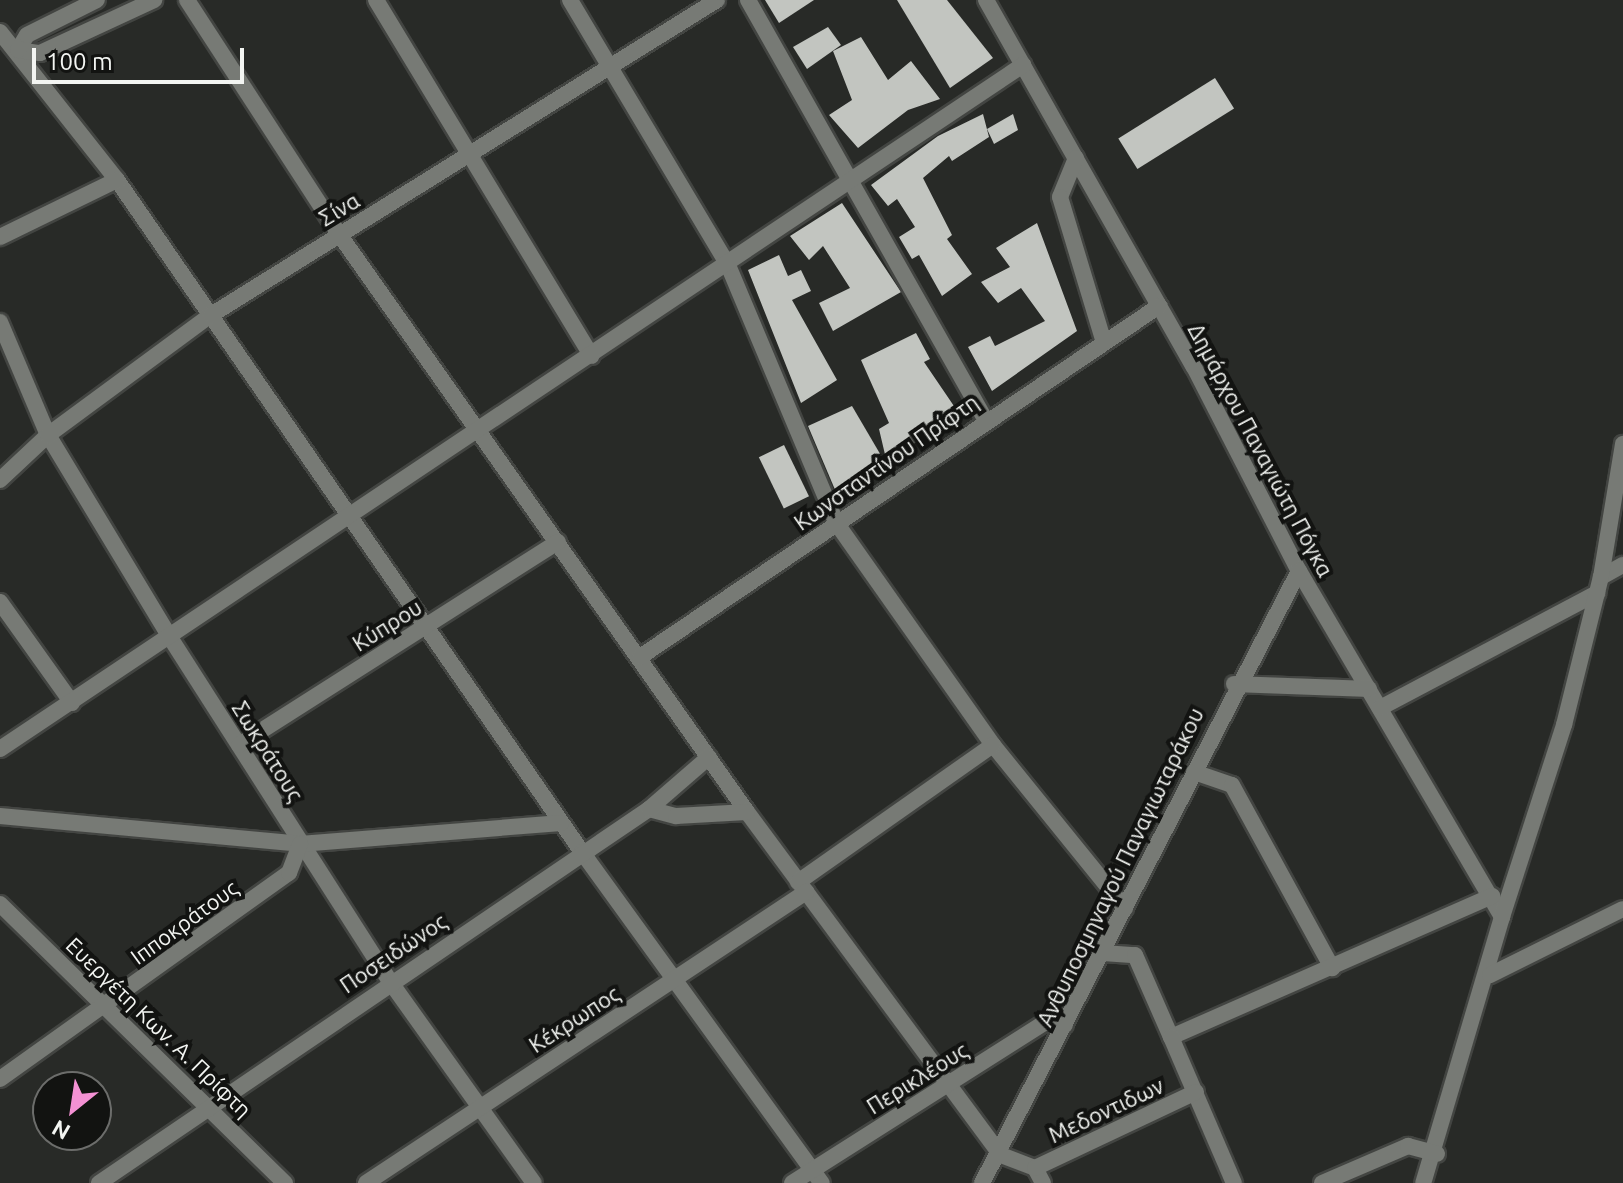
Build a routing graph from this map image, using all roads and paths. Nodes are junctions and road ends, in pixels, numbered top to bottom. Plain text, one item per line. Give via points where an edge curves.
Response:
1 (97, 0) edge
2 (154, 0) edge
3 (187, 0) edge
4 (376, 0) edge
5 (570, 0) edge
6 (717, 0) edge
7 (748, 0) edge
8 (986, 0) edge
9 (0, 32) edge
10 (18, 50) junction
11 (0, 57) edge
12 (1023, 65) junction
13 (615, 69) junction
14 (473, 154) junction
15 (1076, 158) junction
16 (117, 180) junction
17 (852, 180) junction
18 (339, 234) junction
19 (0, 237) edge
20 (728, 265) junction
21 (1159, 306) junction
22 (211, 315) junction
23 (0, 322) edge
24 (1103, 339) junction
25 (592, 356) junction
26 (985, 419) junction
27 (479, 431) junction
28 (48, 435) junction
29 (1623, 444) edge
30 (0, 480) edge
31 (350, 518) junction
32 (837, 524) junction
33 (558, 542) junction
34 (1623, 565) edge
35 (1299, 571) junction
36 (1599, 585) junction
37 (0, 602) edge
38 (427, 626) junction
39 (171, 639) junction
40 (640, 657) junction
41 (1234, 684) junction
42 (1369, 689) junction
43 (72, 703) junction
44 (1380, 708) junction
45 (239, 745) junction
46 (993, 745) junction
47 (0, 749) edge
48 (709, 757) junction
49 (1194, 772) junction
50 (649, 809) junction
51 (747, 812) junction
52 (0, 816) edge
53 (561, 823) junction
54 (300, 844) junction
55 (582, 852) junction
56 (802, 887) junction
57 (1492, 896) junction
58 (0, 904) edge
59 (1125, 908) junction
60 (1623, 909) edge
61 (1502, 917) junction
62 (1103, 953) junction
63 (1332, 968) junction
64 (1490, 975) junction
65 (677, 979) junction
66 (389, 980) junction
67 (106, 1004) junction
68 (1065, 1025) junction
69 (1171, 1037) junction
70 (0, 1079) edge
71 (947, 1086) junction
72 (1196, 1092) junction
73 (212, 1106) junction
74 (480, 1107) junction
75 (1437, 1154) junction
76 (1001, 1155) junction
77 (811, 1169) junction
78 (1039, 1176) edge
79 (99, 1183) edge
80 (285, 1183) edge
81 (366, 1183) edge
82 (534, 1183) edge
83 (792, 1183) edge
84 (822, 1183) edge
85 (982, 1183) edge
86 (1234, 1183) edge
87 (1322, 1183) edge
88 (1423, 1183) edge

1 - 10 street via 27,35
2 - 10 street via 40,53
3 - 18 street
4 - 14 street
5 - 13 street
6 - 13 street, Σίνα
7 - 17 street
8 - 12 street, Δημάρχου Παναγιώτη Πόγκα
9 - 10 street
10 - 11 street
10 - 16 street
12 - 15 street, Δημάρχου Παναγιώτη Πόγκα
12 - 17 street
13 - 14 street, Σίνα
13 - 20 street
14 - 18 street, Σίνα
14 - 25 street
15 - 21 street, Δημάρχου Παναγιώτη Πόγκα
15 - 24 street via 1060,197
16 - 19 street
16 - 22 street
17 - 20 street
17 - 26 street
18 - 22 street, Σίνα
18 - 27 street
20 - 25 street
20 - 32 street
21 - 24 street, Κωνσταντίνου Πρίφτη
21 - 35 street, Δημάρχου Παναγιώτη Πόγκα
22 - 28 street, Σίνα
22 - 31 street
23 - 28 street, Σωκράτους
24 - 26 street, Κωνσταντίνου Πρίφτη
25 - 27 street
26 - 32 street, Κωνσταντίνου Πρίφτη
27 - 31 street
27 - 33 street
28 - 30 street, Σίνα
28 - 39 street, Σωκράτους
29 - 36 street
31 - 38 street
31 - 39 street
32 - 40 street, Κωνσταντίνου Πρίφτη
32 - 46 street
33 - 38 street, Κύπρου
33 - 40 street
34 - 36 street
35 - 41 street, Ανθυποσμηναγού Παναγιωταράκου
35 - 42 street, Δημάρχου Παναγιώτη Πόγκα
36 - 44 street
36 - 61 street via 1513,899
37 - 43 street
38 - 45 street, Κύπρου
38 - 53 street
39 - 43 street
39 - 45 street, Σωκράτους
40 - 48 street
41 - 42 street
41 - 49 street, Ανθυποσμηναγού Παναγιωταράκου
42 - 44 street, Δημάρχου Παναγιώτη Πόγκα
43 - 47 street
44 - 57 street, Δημάρχου Παναγιώτη Πόγκα
45 - 54 street, Σωκράτους
46 - 56 street, Κέκρωπος
46 - 59 street
48 - 50 street, Ποσειδώνος
48 - 51 street
49 - 59 street, Ανθυποσμηναγού Παναγιωταράκου
49 - 63 street via 1232,785
50 - 51 street via 676,816
50 - 55 street, Ποσειδώνος
51 - 56 street
52 - 54 street
53 - 54 street
53 - 55 street
54 - 66 street, Σωκράτους
54 - 67 street, Ιπποκράτους via 289,873
55 - 65 street
55 - 66 street, Ποσειδώνος
56 - 65 street, Κέκρωπος
56 - 71 street
57 - 61 street, Δημάρχου Παναγιώτη Πόγκα
57 - 63 street
58 - 67 street, Ευεργέτη Κων. Α. Πρίφτη
59 - 62 street, Ανθυποσμηναγού Παναγιωταράκου
60 - 64 street
61 - 64 street
62 - 68 street, Ανθυποσμηναγού Παναγιωταράκου
62 - 69 street via 1135,955
63 - 69 street
64 - 75 street
65 - 74 street, Κέκρωπος
65 - 77 street
66 - 73 street, Ποσειδώνος
66 - 74 street, Σωκράτους
67 - 70 street, Ιπποκράτους
67 - 73 street, Ευεργέτη Κων. Α. Πρίφτη
68 - 71 street, Περικλέους via 1050,1019
68 - 76 street, Ανθυποσμηναγού Παναγιωταράκου
69 - 72 street
71 - 76 street
71 - 77 street, Περικλέους
72 - 78 street, Μεδοντιδων
72 - 86 street
73 - 79 street, Ποσειδώνος
73 - 80 street, Ευεργέτη Κων. Α. Πρίφτη
74 - 81 street, Κέκρωπος
74 - 82 street, Σωκράτους
75 - 87 street via 1408,1146
75 - 88 street
76 - 78 street
76 - 85 street, Ανθυποσμηναγού Παναγιωταράκου
77 - 83 street, Περικλέους
77 - 84 street

